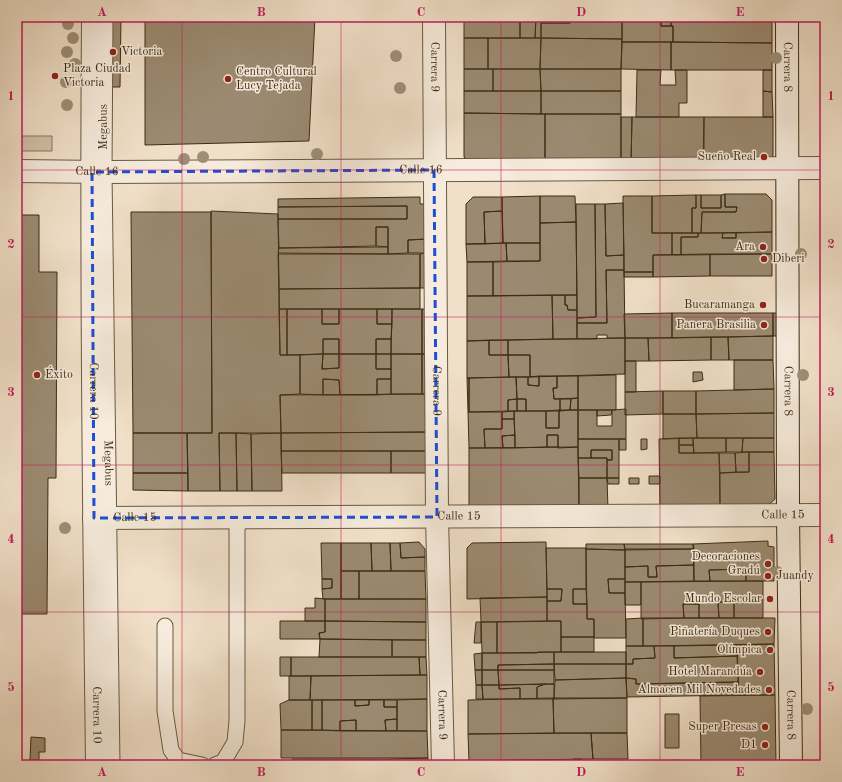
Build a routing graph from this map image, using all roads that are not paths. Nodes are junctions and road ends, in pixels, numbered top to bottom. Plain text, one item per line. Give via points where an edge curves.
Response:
1 (93, 17) edge
2 (105, 17) edge
3 (434, 17) edge
4 (787, 17) edge
5 (788, 168) junction
6 (825, 168) edge
7 (434, 170) junction
8 (17, 171) edge
9 (98, 172) junction
10 (788, 515) junction
11 (825, 515) edge
12 (437, 517) junction
13 (240, 518) junction
14 (101, 519) junction
15 (165, 626) dead end
16 (97, 765) edge
17 (112, 765) edge
18 (202, 765) edge
19 (215, 765) edge
20 (443, 765) edge
21 (791, 765) edge

1 - 9 street, Carrera 10
2 - 9 lane, Megabus
3 - 7 street, Carrera 9
4 - 5 street, Carrera 8
5 - 6 street, Calle 16
5 - 7 street, Calle 16
5 - 10 street, Carrera 8
7 - 9 street, Calle 16
7 - 12 street, Carrera 9
8 - 9 street, Calle 16
9 - 14 street, Carrera 10
10 - 11 street, Calle 15
10 - 12 street, Calle 15
10 - 21 street, Carrera 8
12 - 13 street, Calle 15
12 - 20 street, Carrera 9
13 - 14 street, Calle 15
13 - 19 lane via 237,530 237,721 234,742 223,762
14 - 16 street, Carrera 10
14 - 17 lane
15 - 18 lane via 164,711 171,750 178,760

